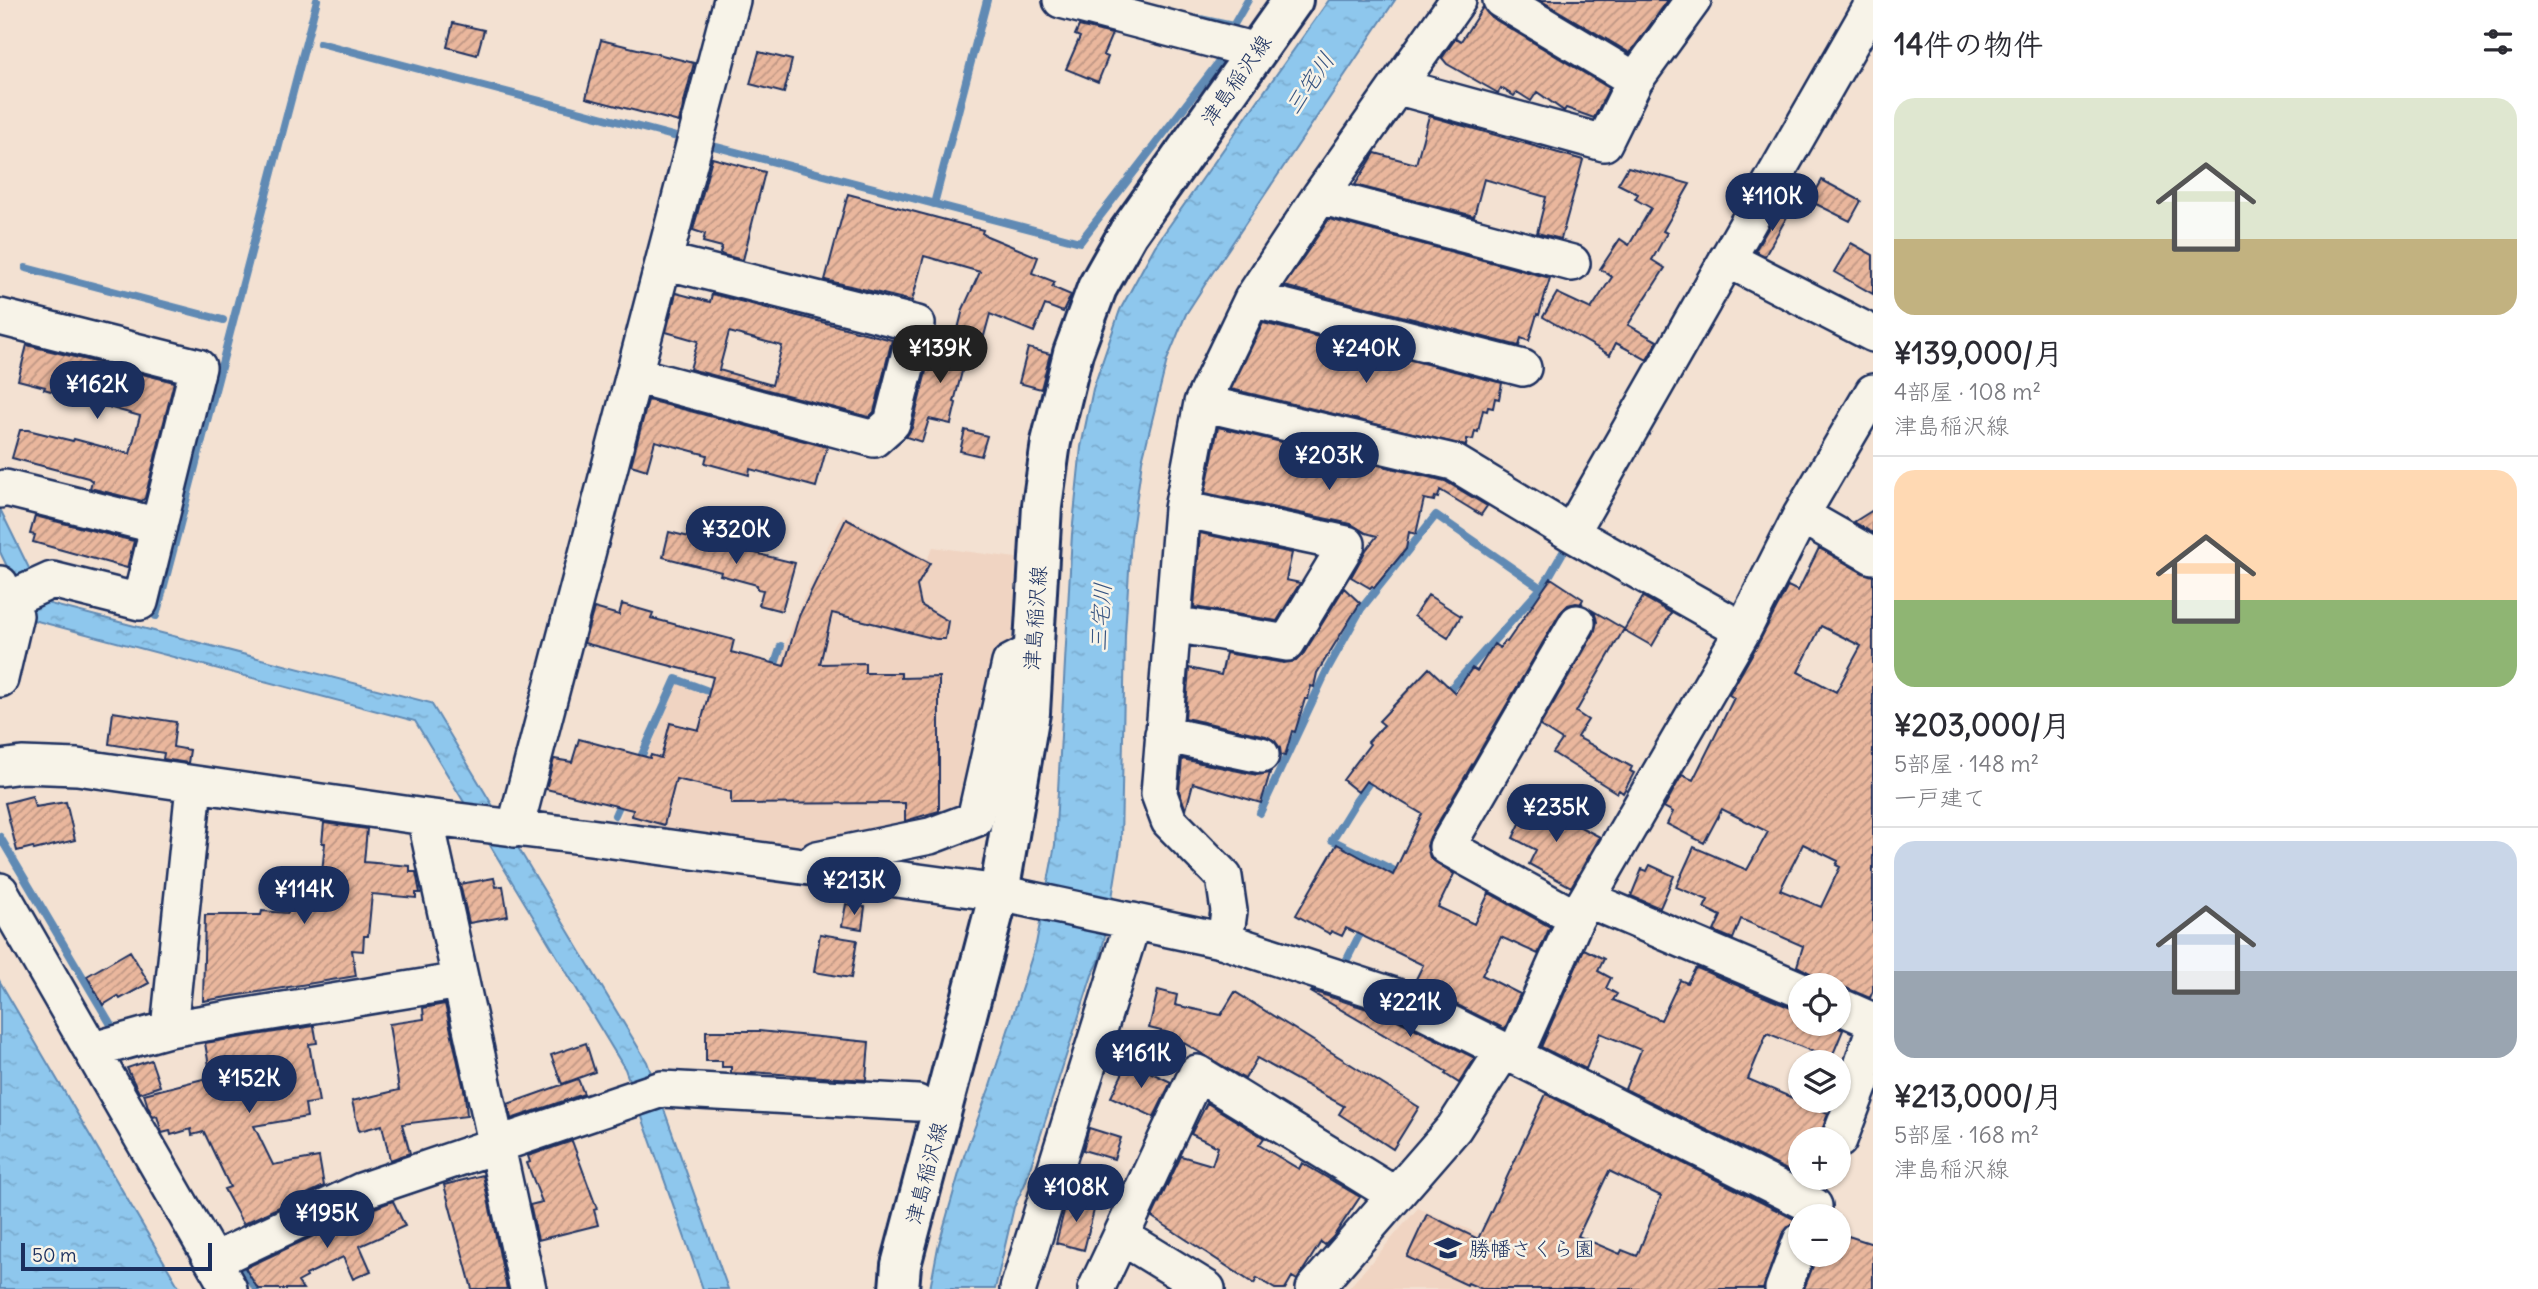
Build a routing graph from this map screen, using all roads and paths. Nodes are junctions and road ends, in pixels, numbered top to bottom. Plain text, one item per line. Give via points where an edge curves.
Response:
1 (732, 0) edge
2 (1060, 0) edge
3 (1293, 0) edge
4 (1458, 0) edge
5 (1501, 0) edge
6 (1691, 1) edge
7 (1873, 4) edge
8 (1125, 8) edge
9 (1256, 51) junction
10 (1635, 80) junction
11 (1399, 86) junction
12 (1320, 197) junction
13 (1727, 260) junction
14 (664, 261) junction
15 (1572, 263) dead end
16 (1252, 299) junction
17 (0, 317) edge
18 (1873, 334) edge
19 (1523, 368) dead end
20 (634, 375) junction
21 (1873, 392) edge
22 (1202, 403) junction
23 (0, 490) edge
24 (1182, 509) junction
25 (1801, 515) junction
26 (159, 526) junction
27 (1571, 533) junction
28 (1873, 556) edge
29 (16, 592) edge
30 (1577, 623) dead end
31 (1173, 624) junction
32 (1743, 630) junction
33 (1033, 651) junction
34 (0, 679) edge
35 (1163, 734) junction
36 (1261, 755) dead end
37 (0, 768) edge
38 (194, 786) junction
39 (425, 817) junction
40 (511, 829) junction
41 (790, 864) junction
42 (0, 891) edge
43 (1014, 896) junction
44 (1582, 908) junction
45 (1126, 919) junction
46 (1225, 941) junction
47 (460, 981) junction
48 (1788, 985) edge
49 (1851, 1011) edge
50 (1873, 1021) edge
51 (169, 1029) junction
52 (1873, 1032) edge
53 (93, 1049) junction
54 (1509, 1053) junction
55 (1867, 1084) edge
56 (917, 1103) dead end
57 (1846, 1127) edge
58 (496, 1145) junction
59 (1395, 1195) junction
60 (1816, 1200) edge
61 (1121, 1236) junction
62 (1791, 1267) edge
63 (221, 1275) edge
64 (528, 1289) edge
65 (899, 1289) edge
66 (1018, 1289) edge
67 (1096, 1289) edge
68 (1207, 1289) edge
69 (1315, 1289) edge
70 (1783, 1289) edge

1 - 14 street
2 - 8 street
3 - 9 main road, 津島稲沢線
4 - 11 street
5 - 10 street
6 - 10 street
7 - 13 street
8 - 9 street
9 - 33 main road, 津島稲沢線 via 1129,233 1087,314 1051,442
10 - 11 street via 1604,143
11 - 12 street
12 - 15 street
12 - 16 street
13 - 18 street
13 - 27 street
14 - 20 street
14 - 20 street via 917,324 892,423 874,439
16 - 19 street
16 - 22 street
17 - 26 street via 198,367
20 - 40 street
21 - 25 street
22 - 24 street
22 - 27 street via 1453,462
23 - 26 street
24 - 31 street
24 - 31 street via 1346,544 1287,643
25 - 28 street
25 - 32 street
26 - 29 street via 140,602 52,580
27 - 32 street
29 - 34 street
30 - 44 street via 1447,846
31 - 35 street
32 - 44 street
33 - 41 street via 1010,663 975,819 930,836
33 - 43 main road, 津島稲沢線
35 - 36 street
35 - 46 street via 1159,794 1169,821 1224,877 1229,911
37 - 38 street via 77,767
38 - 39 street
38 - 51 street
39 - 40 street
39 - 47 street
40 - 41 street
41 - 43 street
42 - 53 street
43 - 45 street
43 - 65 main road, 津島稲沢線 via 901,1265
44 - 48 street
44 - 54 street
45 - 46 street
45 - 66 street
46 - 54 street via 1397,997
47 - 51 street
47 - 58 street
49 - 50 street
51 - 53 street
52 - 55 street via 1860,1072
53 - 63 street
54 - 59 street via 1454,1128
54 - 60 street
55 - 57 street
56 - 58 street via 647,1094
58 - 63 street via 361,1191
58 - 64 street
59 - 61 street via 1197,1073
59 - 69 street
61 - 67 street
61 - 68 street
62 - 70 street

